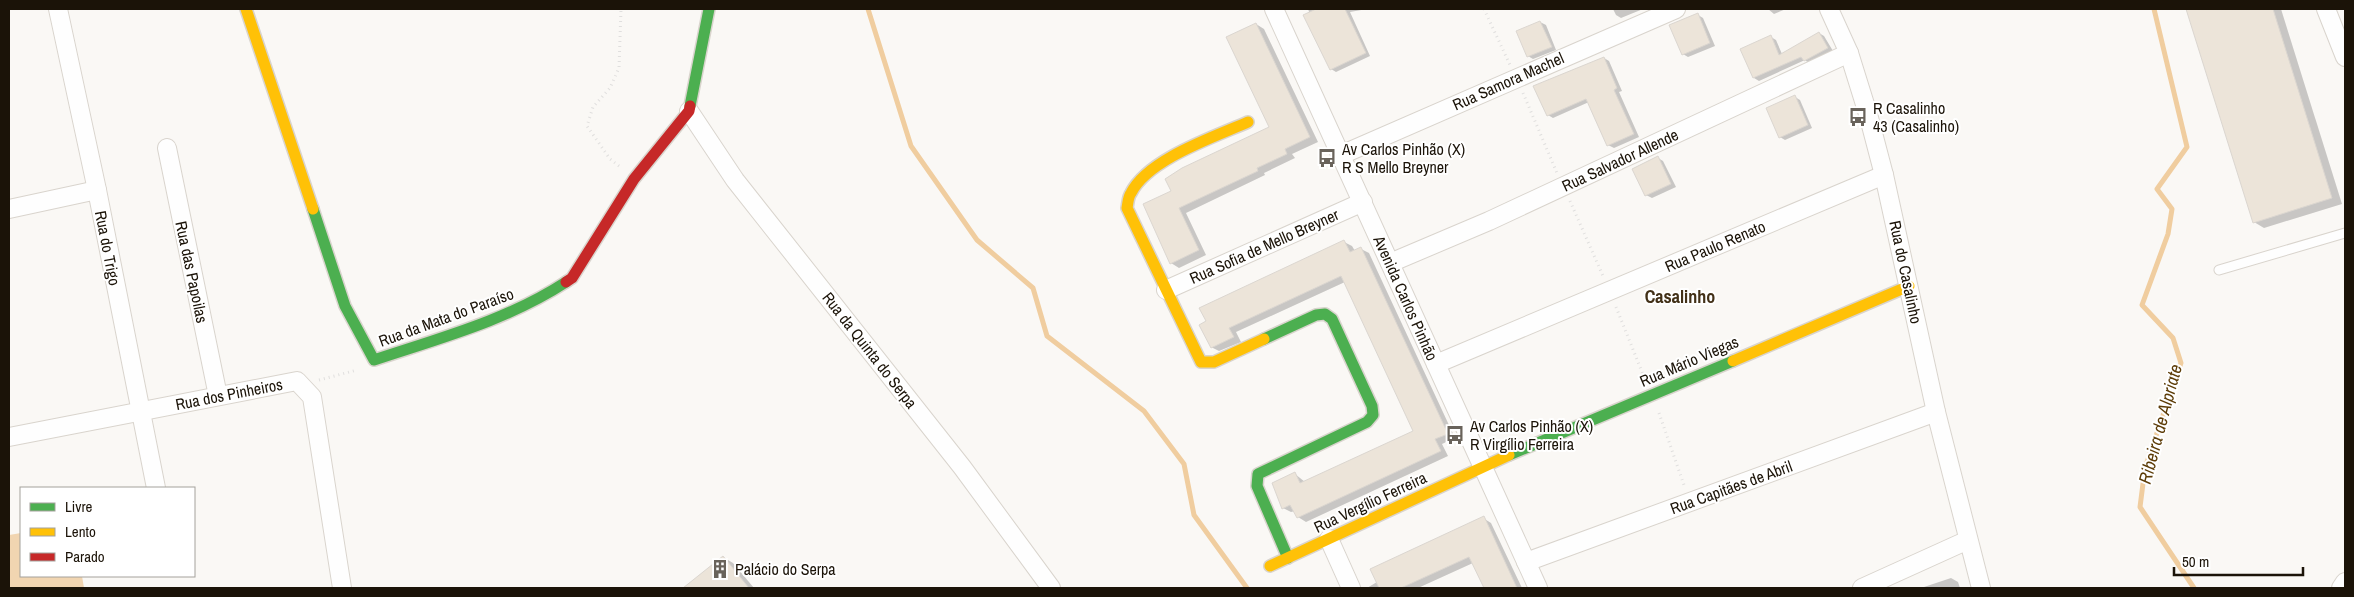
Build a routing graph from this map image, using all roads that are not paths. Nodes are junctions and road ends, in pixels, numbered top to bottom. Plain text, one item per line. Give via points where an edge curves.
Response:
1 (58, 9) edge
2 (246, 9) edge
3 (709, 9) edge
4 (1274, 9) edge
5 (1676, 9) edge
6 (1829, 9) edge
7 (2326, 9) edge
8 (1849, 53) junction
9 (2345, 57) edge
10 (689, 112) junction
11 (1248, 122) dead end
12 (167, 148) dead end
13 (1341, 155) junction
14 (1884, 175) junction
15 (97, 190) junction
16 (1362, 202) junction
17 (9, 209) edge
18 (2345, 234) edge
19 (1390, 263) junction
20 (2219, 270) dead end
21 (1909, 286) junction
22 (1166, 290) junction
23 (1436, 364) junction
24 (218, 396) junction
25 (141, 412) junction
26 (1936, 412) junction
27 (9, 437) edge
28 (1483, 466) junction
29 (156, 487) edge
30 (1329, 539) junction
31 (1968, 540) junction
32 (1288, 558) junction
33 (1526, 562) junction
34 (1270, 566) dead end
35 (2345, 582) edge
36 (342, 588) edge
37 (1051, 588) edge
38 (1351, 588) edge
39 (1538, 588) edge
40 (1862, 588) edge
41 (1981, 588) edge
42 (2341, 588) edge

1 - 15 street, Rua do Trigo
2 - 10 street, Rua da Mata do Paraíso via 345,306 374,360 486,323 545,296 572,278 634,179
3 - 10 street
4 - 13 street, Avenida Carlos Pinhão
5 - 13 street, Rua Samora Machel
6 - 8 street, Rua do Casalinho
7 - 9 street
8 - 14 street, Rua do Casalinho
8 - 19 street, Rua Salvador Allende
10 - 37 street, Rua da Quinta do Serpa via 735,180 962,467
11 - 22 street via 1161,163 1129,193 1127,208
12 - 24 street, Rua das Papoilas
13 - 16 street, Avenida Carlos Pinhão
14 - 21 street, Rua do Casalinho
14 - 23 street, Rua Paulo Renato
15 - 17 street
15 - 25 street, Rua do Trigo
16 - 19 street, Avenida Carlos Pinhão
16 - 22 street, Rua Sofia de Mello Breyner
18 - 20 lane
19 - 23 street, Avenida Carlos Pinhão
21 - 26 street, Rua do Casalinho
21 - 28 street, Rua Mário Viegas
22 - 32 street via 1198,359 1205,364 1316,315 1329,316 1372,406 1373,415 1367,422 1258,474 1257,486
23 - 28 street, Avenida Carlos Pinhão
24 - 25 street, Rua dos Pinheiros
24 - 36 street, Rua dos Pinheiros via 297,381 312,398
25 - 27 street, Rua dos Pinheiros
25 - 29 street, Rua do Trigo
26 - 31 street, Rua do Casalinho
26 - 33 street, Rua Capitães de Abril
28 - 30 street, Rua Vergílio Ferreira
28 - 33 street, Avenida Carlos Pinhão
30 - 32 street, Rua Vergílio Ferreira
30 - 38 street
31 - 40 street
31 - 41 street, Rua do Casalinho
32 - 34 street, Rua Vergílio Ferreira
33 - 39 street, Avenida Carlos Pinhão
35 - 42 street

